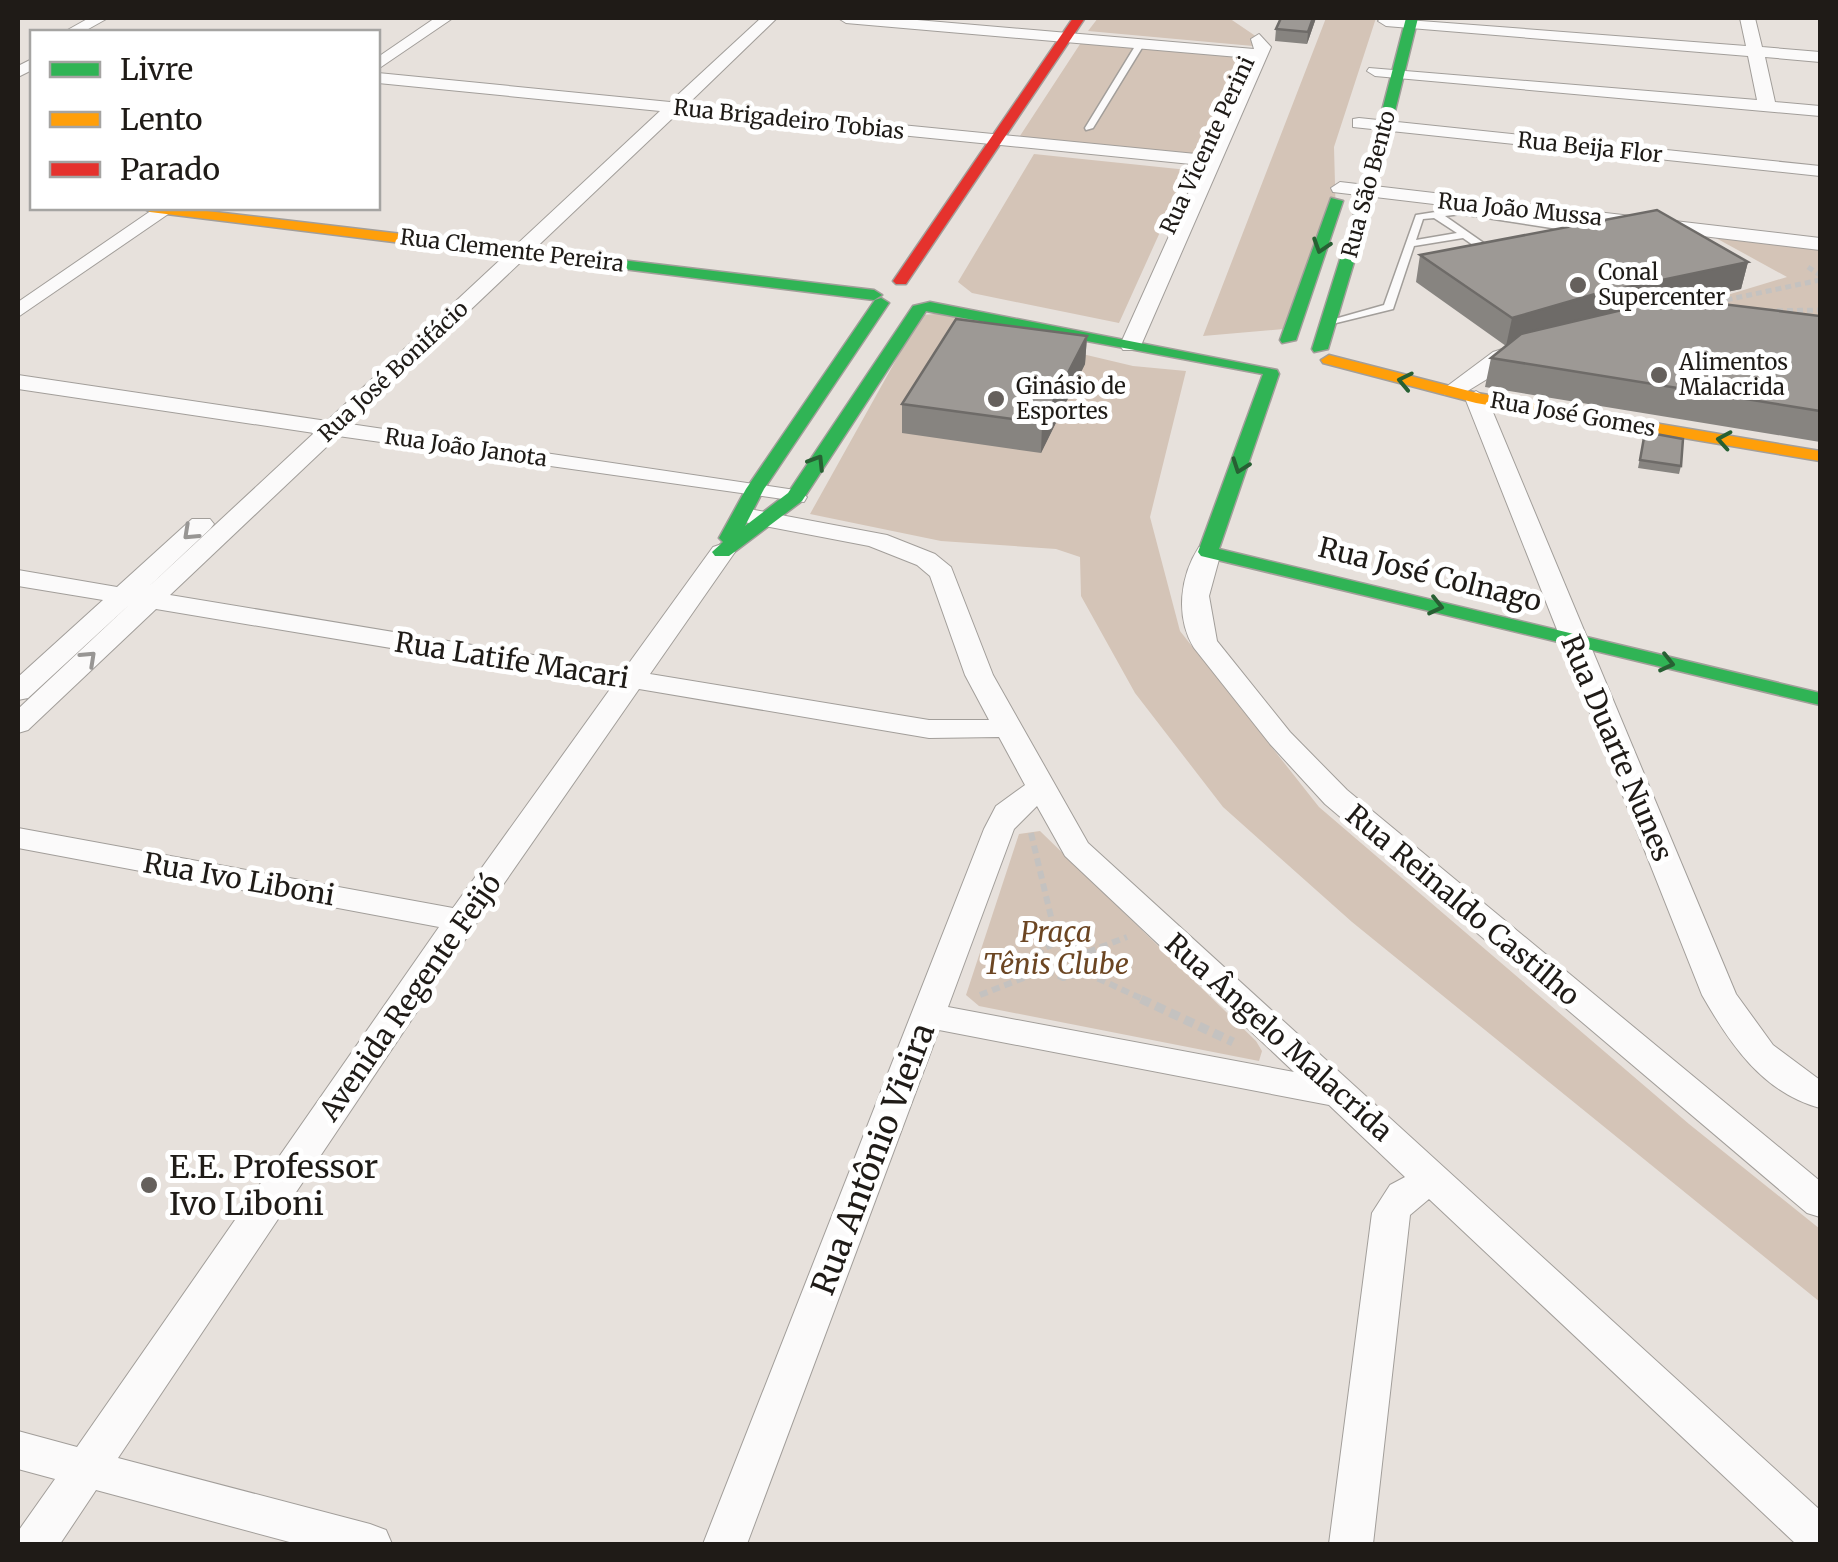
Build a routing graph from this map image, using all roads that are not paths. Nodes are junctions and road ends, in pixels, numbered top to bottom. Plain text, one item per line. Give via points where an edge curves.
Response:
1 (100, 18) edge
2 (119, 18) edge
3 (424, 18) edge
4 (445, 18) edge
5 (752, 18) edge
6 (769, 18) edge
7 (846, 18) edge
8 (929, 18) edge
9 (1748, 18) edge
10 (1412, 20) edge
11 (1081, 29) edge
12 (76, 30) edge
13 (95, 30) edge
14 (1141, 44) junction
15 (380, 48) edge
16 (1257, 50) junction
17 (1754, 52) junction
18 (1820, 57) edge
19 (380, 63) edge
20 (1378, 66) edge
21 (380, 78) edge
22 (380, 86) edge
23 (1767, 106) junction
24 (661, 110) junction
25 (1820, 111) edge
26 (1383, 125) junction
27 (1089, 128) dead end
28 (1004, 145) junction
29 (1206, 165) junction
30 (1344, 170) junction
31 (1820, 171) edge
32 (1368, 192) junction
33 (153, 210) edge
34 (153, 210) edge
35 (175, 210) edge
36 (252, 210) edge
37 (1435, 214) junction
38 (1501, 217) junction
39 (1644, 223) junction
40 (1465, 234) junction
41 (1529, 234) edge
42 (1605, 234) edge
43 (1562, 240) edge
44 (1410, 244) junction
45 (1820, 244) edge
46 (514, 245) junction
47 (1477, 259) edge
48 (1419, 270) edge
49 (1400, 273) junction
50 (891, 289) junction
51 (18, 291) edge
52 (931, 304) junction
53 (18, 311) edge
54 (1328, 324) junction
55 (1126, 337) junction
56 (1548, 344) edge
57 (1265, 353) junction
58 (1324, 354) junction
59 (828, 381) junction
60 (18, 382) edge
61 (865, 386) junction
62 (1464, 394) junction
63 (321, 426) junction
64 (1820, 456) edge
65 (756, 489) junction
66 (795, 496) junction
67 (753, 517) junction
68 (722, 552) joint
69 (1208, 552) junction
70 (18, 578) edge
71 (136, 598) junction
72 (1572, 641) junction
73 (632, 680) junction
74 (18, 692) edge
75 (1820, 699) edge
76 (18, 724) edge
77 (1007, 728) junction
78 (1031, 793) junction
79 (18, 838) edge
80 (461, 920) junction
81 (928, 1016) junction
82 (1343, 1094) junction
83 (1820, 1095) edge
84 (1434, 1178) junction
85 (1820, 1202) edge
86 (18, 1450) edge
87 (87, 1468) junction
88 (1820, 1538) edge
89 (35, 1544) edge
90 (370, 1544) edge
91 (725, 1544) edge
92 (1351, 1544) edge

1 - 12 street
2 - 13 street
3 - 15 street
4 - 19 street
5 - 24 street, Rua José Bonifácio
6 - 24 street, Rua José Bonifácio
7 - 11 street
8 - 11 street
9 - 17 street
10 - 17 street
10 - 20 street, Rua São Bento
10 - 20 street
11 - 14 street
11 - 16 street
11 - 28 street, Avenida Regente Feijó
14 - 16 street
14 - 27 lane
16 - 29 street, Rua Vicente Perini
17 - 18 street
17 - 23 street
20 - 23 street
20 - 26 street, Rua São Bento
20 - 26 street, Rua Beija Flor
20 - 30 street, Rua São Bento
21 - 24 street, Rua Brigadeiro Tobias
22 - 24 street, Rua Brigadeiro Tobias
23 - 25 street
24 - 28 street, Rua Brigadeiro Tobias
24 - 46 street, Rua José Bonifácio
26 - 31 street, Rua Beija Flor
26 - 32 street, Rua São Bento
28 - 29 street, Rua Brigadeiro Tobias
28 - 50 street, Avenida Regente Feijó via 948,230
29 - 55 street, Rua Vicente Perini
30 - 32 street, Rua João Mussa
30 -> 57 street, Rua São Bento
32 - 39 street, Rua João Mussa
32 - 54 street, Rua São Bento
33 - 51 street
34 - 53 street
35 - 46 street, Rua Clemente Pereira
36 - 46 street, Rua Clemente Pereira
37 - 38 lane
37 - 40 lane
37 - 44 lane via 1418,217
38 - 41 lane
38 - 43 lane via 1601,233
39 - 42 lane
39 - 45 street, Rua João Mussa
40 - 44 lane
40 - 47 lane via 1496,256
44 - 49 lane
46 - 50 street, Rua Clemente Pereira
46 - 63 street, Rua José Bonifácio
48 - 49 lane
49 - 54 lane via 1389,308
50 - 52 street, Rua Clemente Pereira
50 - 52 street via 938,287
50 - 59 street, Avenida Regente Feijó
52 - 55 street
52 - 61 street, Avenida Regente Feijó
54 - 58 street, Rua São Bento
55 - 57 street
56 - 62 street via 1506,354
57 - 58 street, Rua José Gomes
57 - 58 street via 1304,376 1326,368
57 -> 69 street
62 -> 58 street, Rua José Gomes via 1360,371
59 - 61 street
59 - 65 street, Avenida Regente Feijó
60 - 63 street, Rua João Janota
66 -> 61 street, Avenida Regente Feijó
64 -> 62 street, Rua José Gomes
62 - 72 street, Rua Duarte Nunes
63 - 65 street, Rua João Janota
63 - 71 street, Rua José Bonifácio
65 - 66 street, Rua João Janota
65 - 67 street, Avenida Regente Feijó
66 - 67 street, Avenida Regente Feijó
67 - 68 street, Avenida Regente Feijó
67 - 77 street, Rua Ângelo Malacrida via 899,547 932,562
68 - 73 street, Avenida Regente Feijó
69 -> 72 street, Rua José Colnago
69 - 85 street, Rua Reinaldo Castilho via 1196,585 1204,642 1336,798
70 - 71 street, Rua Latife Macari
71 - 73 street, Rua Latife Macari
71 - 74 street, Rua José Bonifácio
76 -> 71 street, Rua José Bonifácio
72 -> 75 street, Rua José Colnago
72 - 83 street, Rua Duarte Nunes via 1719,995 1744,1039 1787,1080
73 - 77 street, Rua Latife Macari via 942,730
73 - 80 street, Avenida Regente Feijó
77 - 78 street, Rua Ângelo Malacrida
78 - 81 street, Rua Antônio Vieira via 1006,812
78 - 82 street, Rua Ângelo Malacrida via 1076,849
79 - 80 street, Rua Ivo Liboni
80 - 87 street, Avenida Regente Feijó
81 - 82 street
81 - 91 street, Rua Antônio Vieira
82 - 84 street, Rua Ângelo Malacrida
84 - 88 street, Rua Ângelo Malacrida
84 - 92 street via 1403,1195 1390,1212
86 - 87 street
87 - 89 street, Avenida Regente Feijó
87 - 90 street

